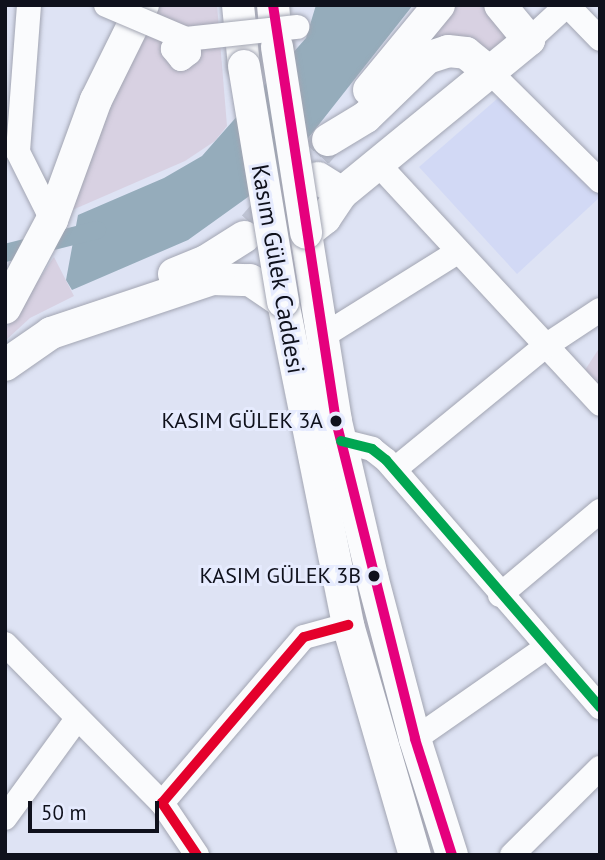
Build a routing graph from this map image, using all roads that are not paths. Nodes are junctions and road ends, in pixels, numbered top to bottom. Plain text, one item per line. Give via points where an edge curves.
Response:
1 (29, 5) edge
2 (106, 5) edge
3 (143, 5) edge
4 (238, 5) edge
5 (273, 5) edge
6 (439, 5) edge
7 (500, 5) edge
8 (287, 37) junction
9 (600, 39) edge
10 (529, 40) junction
11 (492, 74) junction
12 (378, 164) junction
13 (318, 179) junction
14 (600, 181) edge
15 (52, 219) junction
16 (306, 233) junction
17 (244, 237) tunnel mouth
18 (456, 253) junction
19 (283, 302) junction
20 (5, 308) edge
21 (600, 310) edge
22 (323, 336) junction
23 (544, 347) junction
24 (5, 356) edge
25 (5, 365) edge
26 (600, 404) edge
27 (341, 441) junction
28 (395, 469) junction
29 (595, 524) edge
30 (500, 595) junction
31 (348, 625) junction
32 (5, 644) edge
33 (547, 647) junction
34 (599, 706) edge
35 (77, 719) junction
36 (415, 738) junction
37 (600, 768) edge
38 (162, 803) junction
39 (5, 818) edge
40 (197, 855) edge
41 (415, 855) edge
42 (452, 855) edge
43 (512, 855) edge

1 - 15 street via 18,152
2 - 8 street, bridge via 186,39
3 - 15 main road via 96,100
4 - 19 main road, Kasım Gülek Caddesi, bridge
5 - 8 main road, Kasım Gülek Caddesi
6 - 11 main road via 328,140 366,117 427,58 448,51 467,53
7 - 10 main road
8 - 13 main road, Kasım Gülek Caddesi, bridge
9 - 10 street via 567,5
10 - 11 main road
11 - 12 main road
11 - 14 street
12 - 13 main road
12 - 18 street
13 - 16 main road, Kasım Gülek Caddesi, bridge
13 - 16 main road via 325,218
15 - 20 main road
16 - 22 main road, Kasım Gülek Caddesi
17 - 24 main road via 206,261 54,320 16,343
18 - 22 street
18 - 23 street
19 - 25 main road via 250,280 212,279 51,333
19 - 31 main road, Kasım Gülek Caddesi
21 - 23 street
22 - 27 main road, Kasım Gülek Caddesi
23 - 26 street
23 - 28 street
27 - 28 street via 372,449
27 - 36 main road, Kasım Gülek Caddesi
28 - 30 street
29 - 30 street
30 - 33 street
31 - 38 street via 304,637
31 - 41 main road, Kasım Gülek Caddesi
32 - 35 street
33 - 34 street
33 - 36 street
35 - 38 street
35 - 39 street
36 - 42 main road, Kasım Gülek Caddesi
37 - 43 street
38 - 40 street

